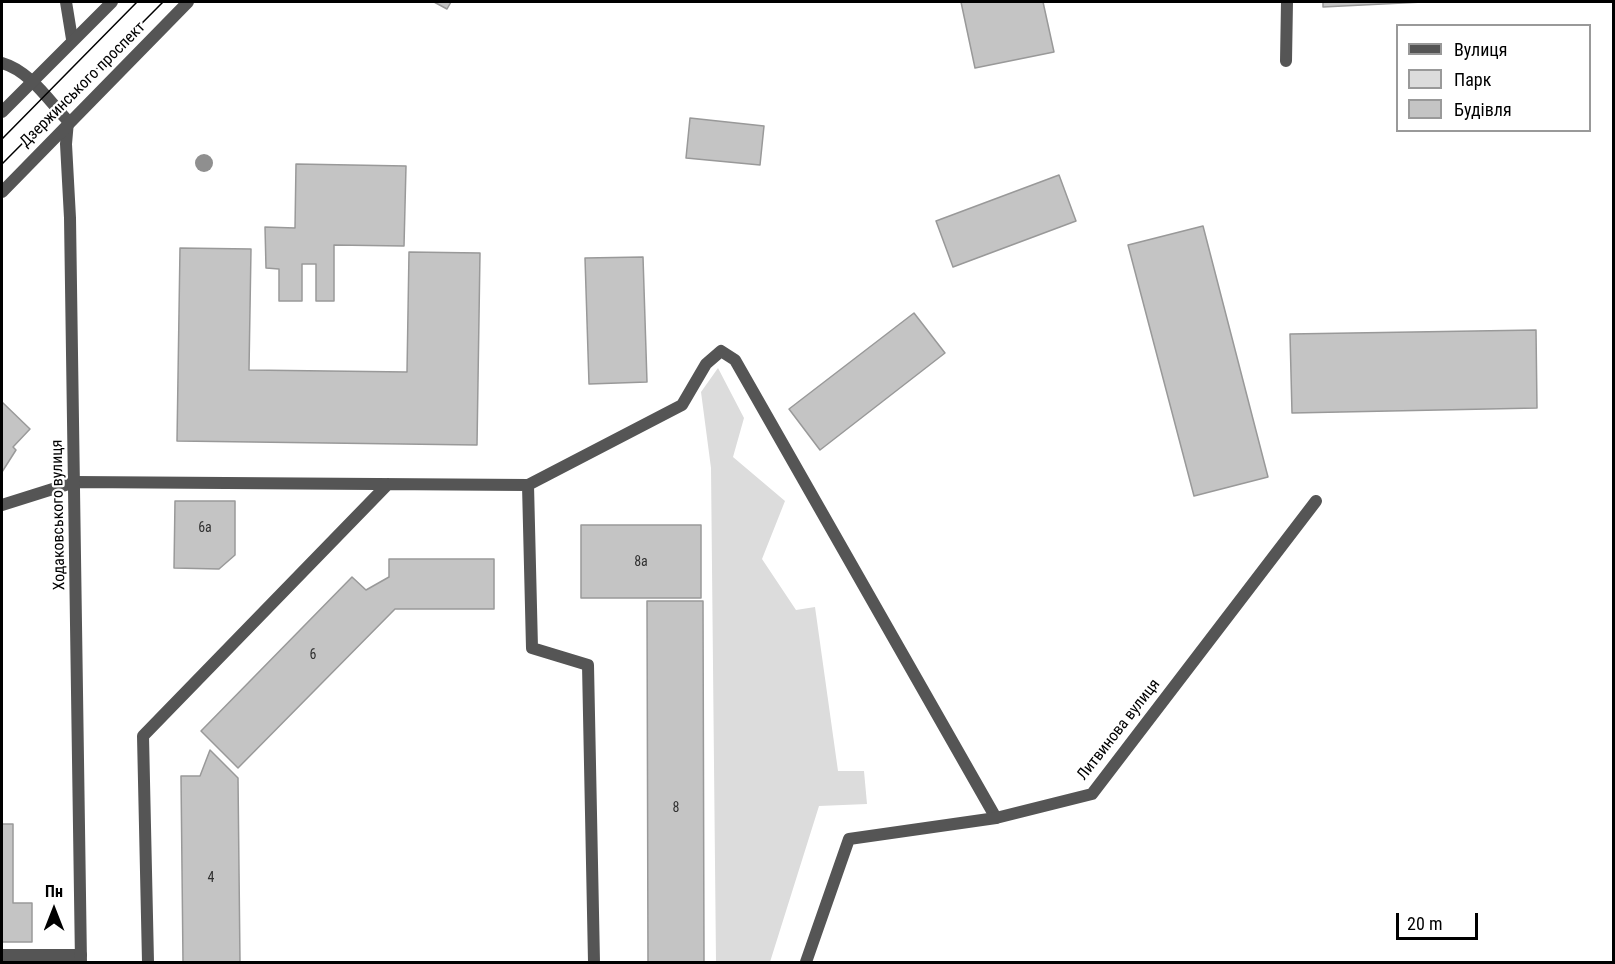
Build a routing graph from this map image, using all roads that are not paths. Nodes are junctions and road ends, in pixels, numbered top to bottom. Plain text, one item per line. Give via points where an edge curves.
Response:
1 (66, 2) edge
2 (112, 2) edge
3 (188, 2) edge
4 (1287, 2) edge
5 (72, 39) junction
6 (1286, 61) dead end
7 (2, 63) edge
8 (32, 82) junction
9 (2, 112) edge
10 (68, 121) junction
11 (2, 192) edge
12 (75, 482) junction
13 (388, 484) junction
14 (528, 485) junction
15 (1316, 501) dead end
16 (2, 505) edge
17 (996, 818) junction
18 (2, 955) edge
19 (81, 959) edge
20 (148, 963) edge
21 (594, 963) edge
22 (806, 963) edge

1 - 5 street
2 - 5 street
3 - 10 street, Дзержинського проспект
4 - 6 street
5 - 8 street
7 - 8 street via 14,67
8 - 9 street
8 - 10 street
10 - 11 street, Дзержинського проспект
10 - 12 street, Ходаковського вулиця
12 - 13 street
12 - 16 street
12 - 19 street, Ходаковського вулиця
13 - 14 street
13 - 20 street via 143,736
14 - 17 street via 682,405 706,364 721,351 735,360
14 - 21 street via 532,648 588,665
15 - 17 street, Литвинова вулиця via 1092,794
17 - 22 street, Литвинова вулиця via 849,838
18 - 19 street

